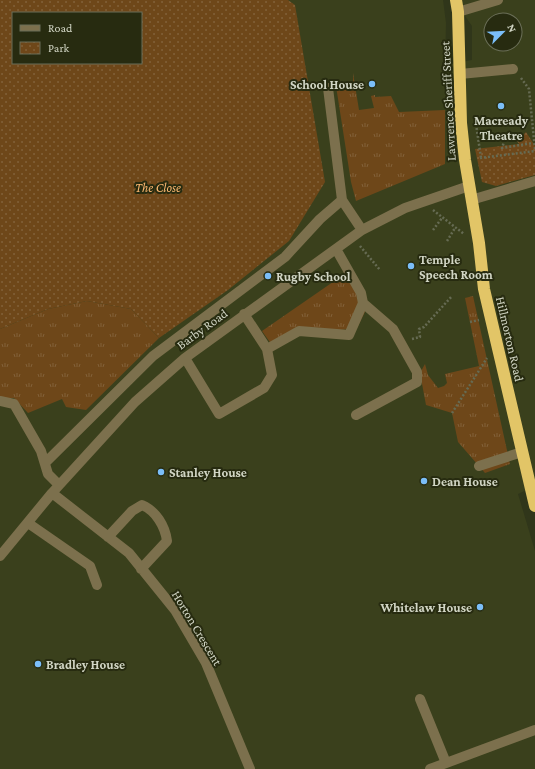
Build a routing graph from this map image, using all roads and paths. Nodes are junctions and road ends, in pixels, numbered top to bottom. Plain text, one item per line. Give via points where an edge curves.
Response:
1 (498, 0) edge
2 (457, 6) edge
3 (513, 69) joint
4 (460, 74) junction
5 (328, 88) dead end
6 (475, 118) dead end
7 (506, 136) dead end
8 (533, 143) junction
9 (502, 148) junction
10 (535, 150) edge
11 (502, 155) junction
12 (481, 158) junction
13 (464, 160) junction
14 (535, 181) edge
15 (469, 186) junction
16 (342, 200) junction
17 (471, 200) junction
18 (423, 201) junction
19 (442, 218) junction
20 (455, 228) junction
21 (362, 230) junction
22 (433, 230) dead end
23 (352, 237) junction
24 (447, 240) dead end
25 (479, 243) junction
26 (336, 249) junction
27 (380, 270) dead end
28 (452, 296) dead end
29 (363, 303) junction
30 (244, 314) junction
31 (410, 340) dead end
32 (267, 349) junction
33 (500, 354) junction
34 (184, 358) junction
35 (0, 401) edge
36 (452, 413) dead end
37 (356, 415) dead end
38 (522, 452) junction
39 (46, 462) junction
40 (479, 466) dead end
41 (59, 485) junction
42 (52, 493) junction
43 (533, 493) edge
44 (535, 506) edge
45 (28, 523) junction
46 (108, 537) junction
47 (0, 556) edge
48 (141, 569) junction
49 (97, 584) dead end
50 (420, 699) dead end
51 (535, 730) edge
52 (446, 763) junction
53 (250, 769) edge
54 (430, 769) edge

1 - 2 street
2 - 4 highway, Lawrence Sheriff Street
3 - 4 street
3 - 8 path via 529,89
4 - 13 highway, Lawrence Sheriff Street
5 - 16 street
6 - 12 path
7 - 9 path
8 - 9 path
8 - 10 path
9 - 11 path
10 - 11 path
11 - 12 path
12 - 13 path
13 - 15 highway, Lawrence Sheriff Street
14 - 17 street
15 - 17 highway, Lawrence Sheriff Street
15 - 18 street, Barby Road
16 - 21 street
16 - 39 street via 320,219 285,257 153,356
17 - 25 highway, Hillmorton Road
18 - 19 path
18 - 21 street, Barby Road
19 - 20 path
19 - 22 path
20 - 24 path
20 - 25 path
21 - 23 street, Barby Road
23 - 26 street, Barby Road
23 - 27 path
25 - 33 highway, Hillmorton Road via 484,288
26 - 29 street via 362,293
26 - 30 street, Barby Road
28 - 31 path via 424,327 419,329 420,337
29 - 32 street via 350,335 299,331
29 - 37 street via 393,329 416,372 417,382
30 - 32 street
30 - 34 street, Barby Road
32 - 34 street via 272,374 264,388 219,414
33 - 36 path via 489,355
33 - 38 highway, Hillmorton Road
34 - 41 street, Barby Road via 134,402
35 - 39 street via 14,404
38 - 40 street
38 - 43 highway, Hillmorton Road
39 - 41 street via 48,474
41 - 42 street, Barby Road
42 - 45 street, Barby Road
42 - 46 street, Horton Crescent
43 - 44 highway, Hillmorton Road
45 - 47 street, Barby Road
45 - 49 street via 90,566
46 - 48 street, Horton Crescent via 129,553
46 - 48 street via 132,511 142,505 152,510 166,533 167,541
48 - 53 street, Horton Crescent via 175,610 206,663
50 - 52 street
51 - 52 street
52 - 54 street

